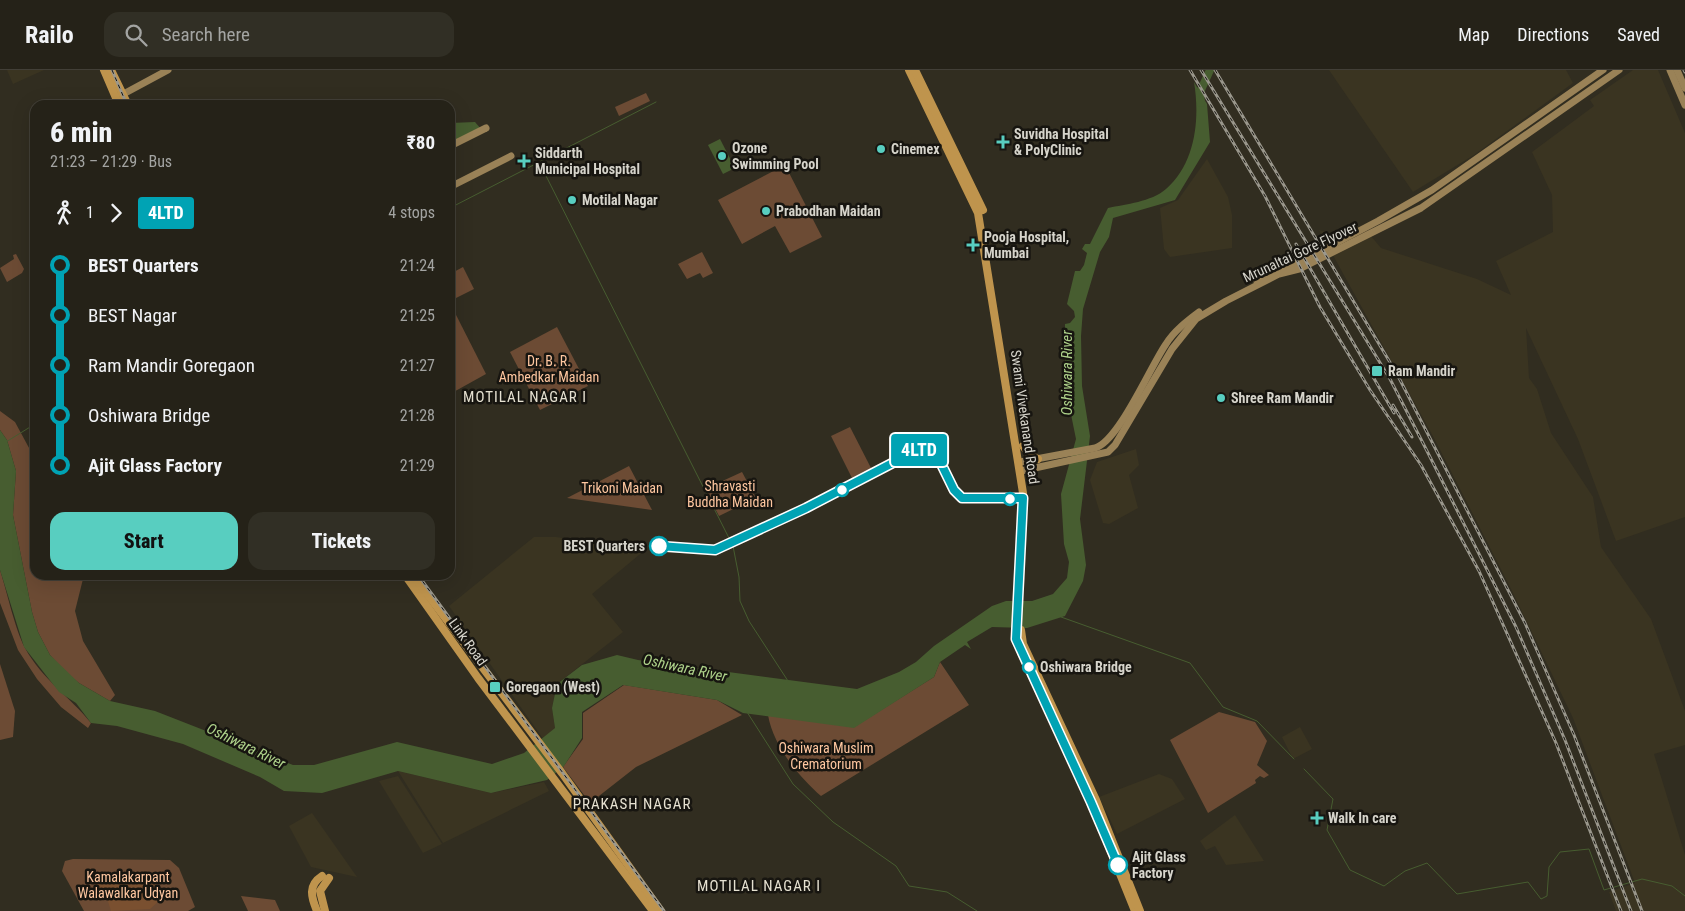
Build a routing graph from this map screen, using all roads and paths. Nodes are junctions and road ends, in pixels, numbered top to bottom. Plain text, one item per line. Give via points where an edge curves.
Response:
1 (104, 70) edge
2 (111, 70) edge
3 (159, 70) edge
4 (168, 70) edge
5 (909, 70) edge
6 (915, 70) edge
7 (1603, 70) edge
8 (1609, 70) edge
9 (1619, 70) edge
10 (1670, 70) edge
11 (1677, 70) edge
12 (1685, 88) edge
13 (118, 96) edge
14 (1685, 105) edge
15 (485, 128) dead end
16 (455, 143) edge
17 (510, 157) dead end
18 (455, 185) edge
19 (1378, 221) junction
20 (984, 228) junction
21 (1369, 230) junction
22 (1245, 289) junction
23 (1023, 446) junction
24 (1069, 457) junction
25 (1038, 459) junction
26 (1023, 462) junction
27 (1024, 470) junction
28 (409, 580) edge
29 (416, 580) edge
30 (427, 600) junction
31 (529, 729) junction
32 (1062, 732) junction
33 (521, 735) junction
34 (317, 911) edge
35 (325, 911) edge
36 (653, 911) edge
37 (661, 911) edge
38 (1134, 911) edge
39 (1140, 911) edge

1 - 13 main road
2 - 13 main road
3 - 13 main road
4 - 13 main road
5 - 20 main road, Swami Vivekanand Road
6 - 20 main road, Swami Vivekanand Road via 982,206
7 - 19 main road, Mrunaltai Gore Flyover via 1432,190
8 - 19 main road, Mrunaltai Gore Flyover via 1435,193 1401,213
9 - 21 main road, Mrunaltai Gore Flyover via 1420,208
10 - 14 main road
11 - 12 main road
15 - 16 main road
17 - 18 main road
19 - 21 main road, Mrunaltai Gore Flyover
20 - 23 main road, Swami Vivekanand Road
20 - 26 main road, Swami Vivekanand Road
21 - 22 main road, Mrunaltai Gore Flyover via 1285,266
22 - 24 main road, Mrunaltai Gore Flyover via 1206,306 1180,328 1166,343 1105,443
22 - 24 main road, Mrunaltai Gore Flyover via 1196,319 1182,334 1108,452
23 - 25 main road
23 - 26 main road, Swami Vivekanand Road
24 - 25 main road
24 - 27 main road
25 - 26 main road
26 - 27 main road, Swami Vivekanand Road
27 - 32 main road, Swami Vivekanand Road via 1019,642
28 - 30 main road, Link Road
29 - 30 main road, Link Road
30 - 31 main road, Link Road
30 - 33 main road, Link Road
31 - 33 main road
31 - 37 main road, Link Road
32 - 38 main road, Swami Vivekanand Road
32 - 39 main road, Swami Vivekanand Road via 1111,834
33 - 36 main road, Link Road
34 - 35 main road via 312,889 315,880 325,877 320,891

